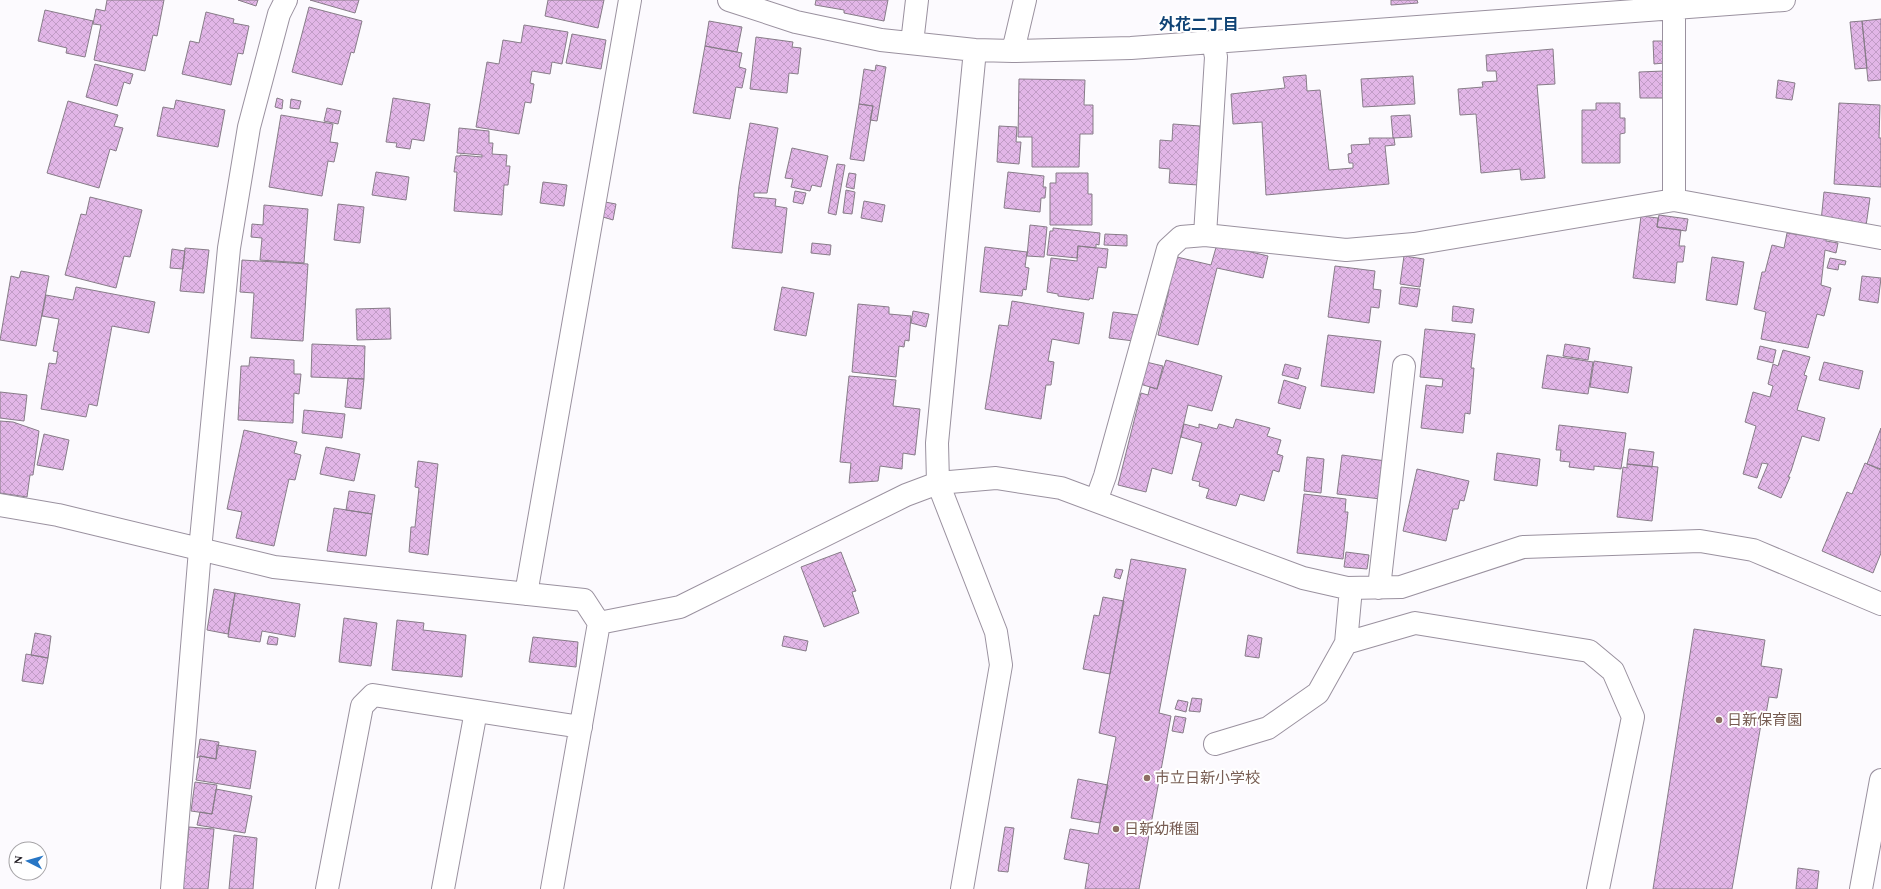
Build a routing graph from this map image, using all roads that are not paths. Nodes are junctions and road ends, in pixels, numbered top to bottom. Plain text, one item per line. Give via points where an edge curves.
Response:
1 (286, 0) edge
2 (630, 0) edge
3 (729, 0) edge
4 (917, 0) edge
5 (1025, 0) edge
6 (1784, 0) edge
7 (1674, 9) junction
8 (1213, 42) junction
9 (912, 43) junction
10 (974, 50) junction
11 (1013, 51) junction
12 (1674, 200) junction
13 (1205, 235) junction
14 (1881, 238) edge
15 (1404, 366) dead end
16 (938, 483) junction
17 (1096, 501) junction
18 (0, 505) edge
19 (200, 550) junction
20 (1351, 588) junction
21 (1379, 588) junction
22 (526, 594) junction
23 (1881, 604) edge
24 (599, 623) junction
25 (1346, 643) junction
26 (476, 711) junction
27 (581, 727) junction
28 (1215, 744) dead end
29 (1881, 780) edge
30 (1878, 809) edge
31 (172, 889) edge
32 (327, 889) edge
33 (443, 889) edge
34 (552, 889) edge
35 (962, 889) edge
36 (1598, 889) edge
37 (1861, 889) edge

1 - 19 street via 279,14 249,127 228,248
2 - 22 street
3 - 9 street via 796,22 881,40
4 - 9 street
5 - 11 street
6 - 7 street
7 - 8 street
7 - 12 street
8 - 11 street via 1131,48
8 - 13 street via 1216,57
9 - 10 street
10 - 11 street
10 - 16 street via 936,443
12 - 13 street via 1414,244 1346,250
12 - 14 street
13 - 17 street via 1181,237 1168,249
15 - 21 street
16 - 17 street via 996,478 1061,488
16 - 24 street via 906,495 680,607
16 - 35 street via 996,632 1001,665
17 - 20 street via 1303,578
18 - 19 street via 58,515
19 - 22 street via 274,567
19 - 31 street
20 - 21 street
20 - 25 street
21 - 23 street via 1401,587 1523,547 1700,541 1753,550
22 - 24 street via 584,600
24 - 27 street
25 - 28 street via 1318,693 1268,728
25 - 36 street via 1414,623 1589,651 1613,671 1633,717
26 - 27 street
26 - 32 street via 373,695 362,706
26 - 33 street
27 - 34 street
29 - 30 street
30 - 37 street

